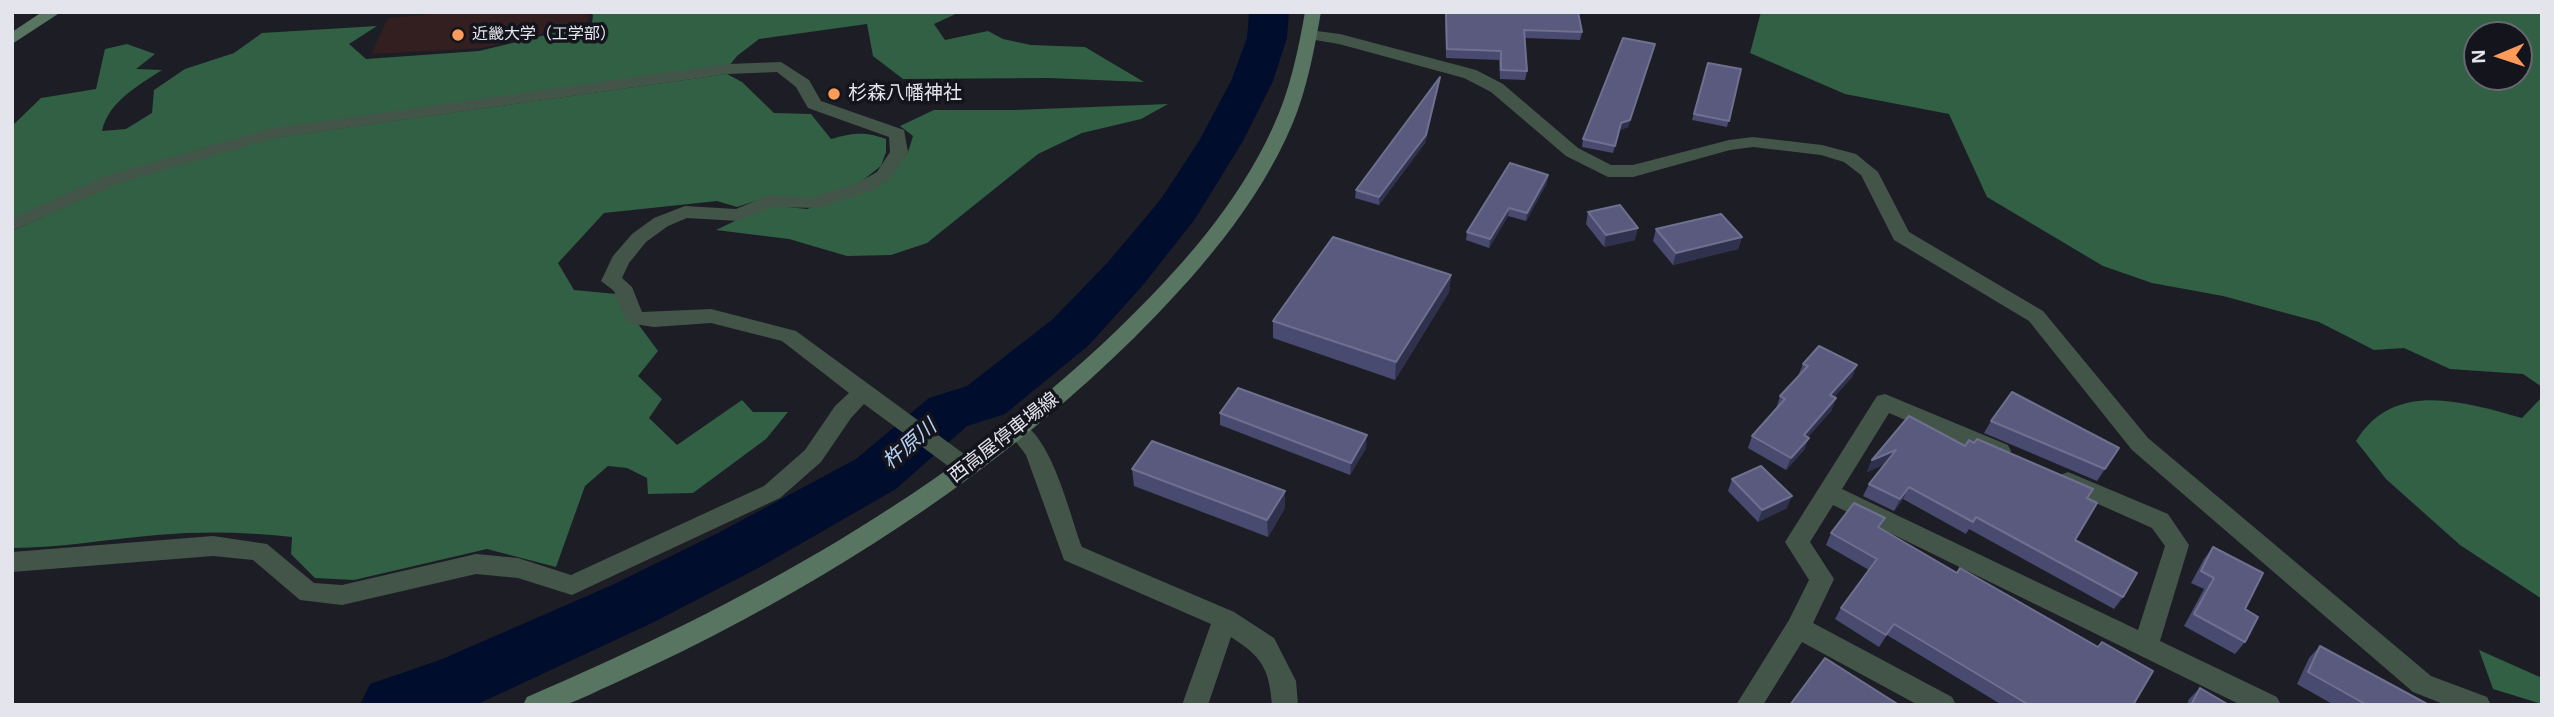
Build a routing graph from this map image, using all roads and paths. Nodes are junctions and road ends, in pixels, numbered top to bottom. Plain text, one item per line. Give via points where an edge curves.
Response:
1 (53, 12) edge
2 (1313, 12) edge
3 (1309, 35) junction
4 (12, 39) edge
5 (12, 225) edge
6 (863, 392) junction
7 (1018, 430) junction
8 (2022, 461) edge
9 (967, 468) junction
10 (2048, 472) edge
11 (1828, 492) junction
12 (12, 562) edge
13 (1225, 619) junction
14 (1798, 627) junction
15 (2147, 646) junction
16 (536, 705) edge
17 (1195, 705) edge
18 (1285, 705) edge
19 (1749, 705) edge
20 (1943, 705) edge
21 (2268, 705) edge
22 (2478, 705) edge

1 - 4 main road
2 - 3 main road, 西高屋停車場線
3 - 7 main road, 西高屋停車場線 via 1282,127 1244,196 1191,268 1122,339
3 - 22 street via 1470,74 1497,88 1572,152 1608,171 1633,171 1753,142 1850,158 1869,172 1901,236 2036,316 2140,444 2421,684
5 - 6 street via 114,178 273,133 728,69 781,67 803,84 814,104 898,134 899,152 883,176 811,204 769,201 738,215 685,212 639,238 611,281 622,287 634,318 711,316 789,336
6 - 9 street
6 - 12 street via 813,456 772,492 572,585 517,568 476,564 342,594 309,593 259,551 213,546
7 - 9 main road, 西高屋停車場線
7 - 13 street via 1036,451 1072,553
8 - 11 street via 1885,402
9 - 16 main road, 西高屋停車場線 via 874,533 744,608
10 - 15 street via 2160,521 2177,545
11 - 14 street via 1797,542 1822,579
11 - 15 street
13 - 17 street
13 - 18 street via 1265,646 1283,681
14 - 19 street
14 - 20 street
15 - 21 street

